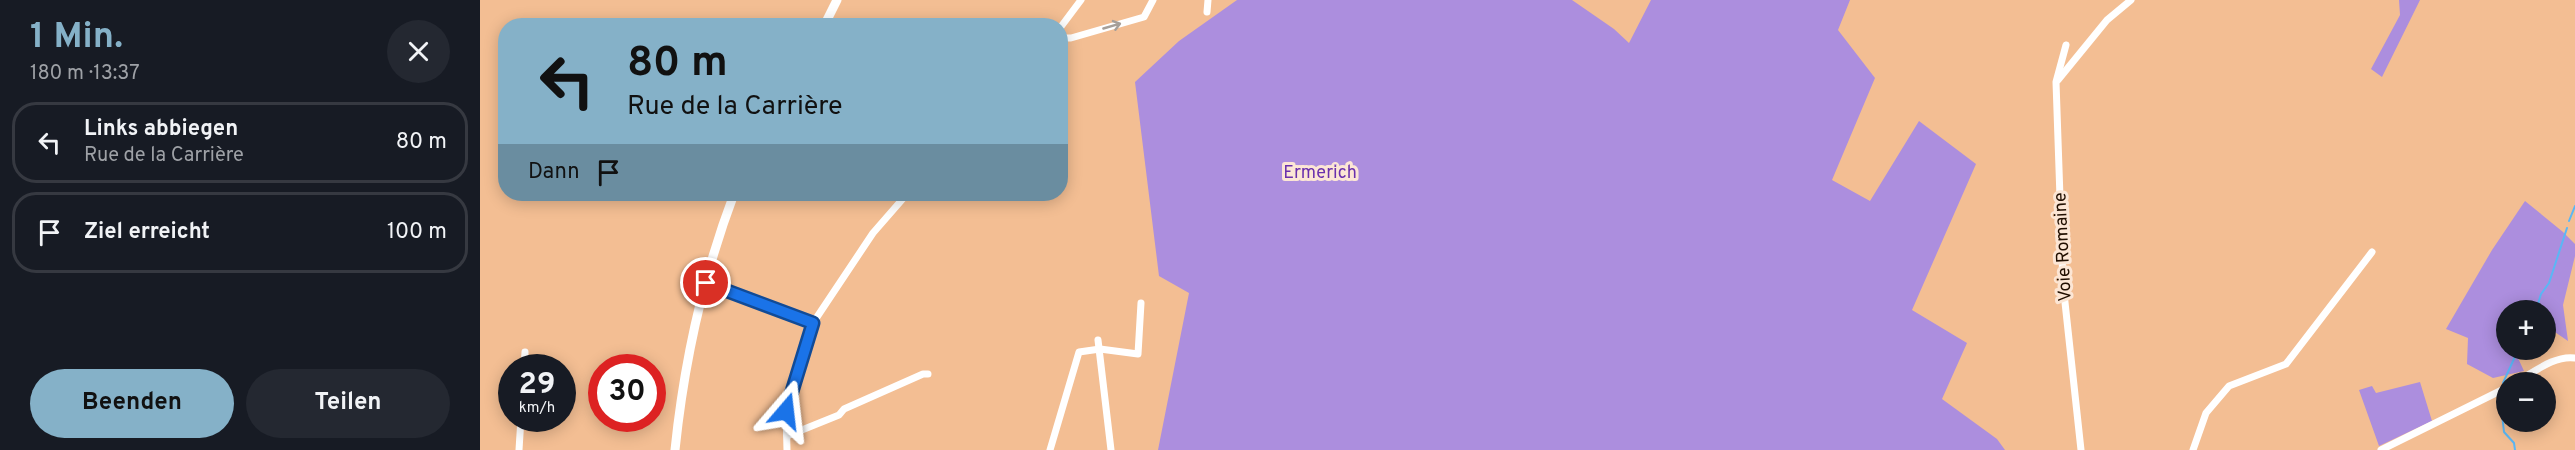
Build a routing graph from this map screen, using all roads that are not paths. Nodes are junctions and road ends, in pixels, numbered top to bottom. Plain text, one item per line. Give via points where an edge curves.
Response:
1 (837, 0) edge
2 (1082, 0) edge
3 (1153, 0) edge
4 (1208, 0) edge
5 (2131, 0) edge
6 (1207, 12) dead end
7 (828, 18) edge
8 (1068, 18) edge
9 (1068, 38) edge
10 (2066, 45) dead end
11 (2056, 82) junction
12 (732, 201) edge
13 (901, 201) edge
14 (2372, 252) dead end
15 (706, 283) junction
16 (1141, 303) dead end
17 (813, 323) junction
18 (1098, 340) dead end
19 (1100, 349) junction
20 (2575, 358) edge
21 (2534, 372) edge
22 (928, 374) dead end
23 (2496, 393) edge
24 (520, 432) edge
25 (787, 436) junction
26 (519, 450) edge
27 (675, 450) edge
28 (787, 450) edge
29 (1050, 450) edge
30 (1112, 450) edge
31 (2081, 450) edge
32 (2193, 450) edge
33 (2381, 450) edge

1 - 7 main road
2 - 8 street
9 -> 3 street via 1144,17
4 - 6 street
5 - 11 street via 2107,20
10 - 11 street, Voie Romaine
11 - 31 street, Voie Romaine via 2063,284
12 - 15 main road
13 - 17 street via 873,233
14 - 32 street via 2286,364 2229,386 2206,413
15 - 17 street
15 - 27 main road via 686,367
16 - 19 street via 1138,354
17 - 25 street via 786,411
18 - 19 street
19 - 29 street via 1079,352
19 - 30 street
20 - 21 street via 2553,362
22 - 25 street
23 - 33 street
24 - 26 street
25 - 28 street

